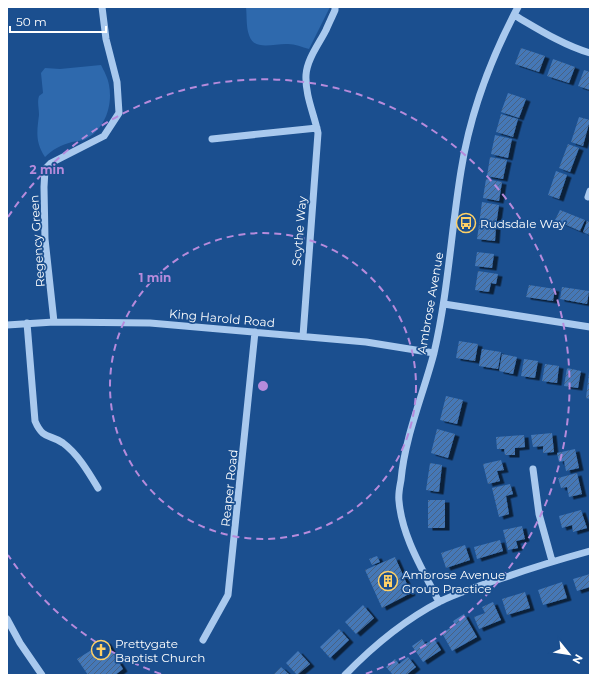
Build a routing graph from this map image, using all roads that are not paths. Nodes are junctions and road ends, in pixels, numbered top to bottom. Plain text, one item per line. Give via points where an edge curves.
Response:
1 (102, 7) edge
2 (335, 7) edge
3 (518, 7) edge
4 (514, 15) junction
5 (590, 53) edge
6 (317, 128) junction
7 (212, 139) dead end
8 (444, 304) junction
9 (54, 322) junction
10 (27, 323) junction
11 (7, 325) edge
12 (590, 327) edge
13 (255, 332) junction
14 (303, 336) junction
15 (434, 353) junction
16 (533, 468) dead end
17 (98, 488) dead end
18 (590, 551) edge
19 (552, 561) junction
20 (439, 602) junction
21 (7, 619) edge
22 (203, 640) dead end
23 (42, 675) edge
24 (345, 675) edge

1 - 9 street, Regency Green via 106,39 117,82 119,113 104,136 51,163 45,169 45,239
2 - 6 street, Scythe Way via 306,74 307,95
3 - 4 street, Ambrose Avenue
4 - 5 street via 554,38
4 - 8 street, Ambrose Avenue via 490,66 471,122 461,170
6 - 7 street
6 - 14 street, Scythe Way
8 - 12 street
8 - 15 street, Ambrose Avenue
9 - 10 street, King Harold Road
9 - 13 street, King Harold Road via 150,323
10 - 11 street, King Harold Road
10 - 17 street via 35,421 39,430 63,443 83,464
13 - 14 street, King Harold Road
13 - 22 street, Reaper Road via 228,595
14 - 15 street, King Harold Road via 366,342
15 - 20 street, Ambrose Avenue via 403,462 399,500 411,545
16 - 19 street via 539,514
18 - 19 street
19 - 20 street via 462,591
20 - 24 street via 374,646
21 - 23 street

